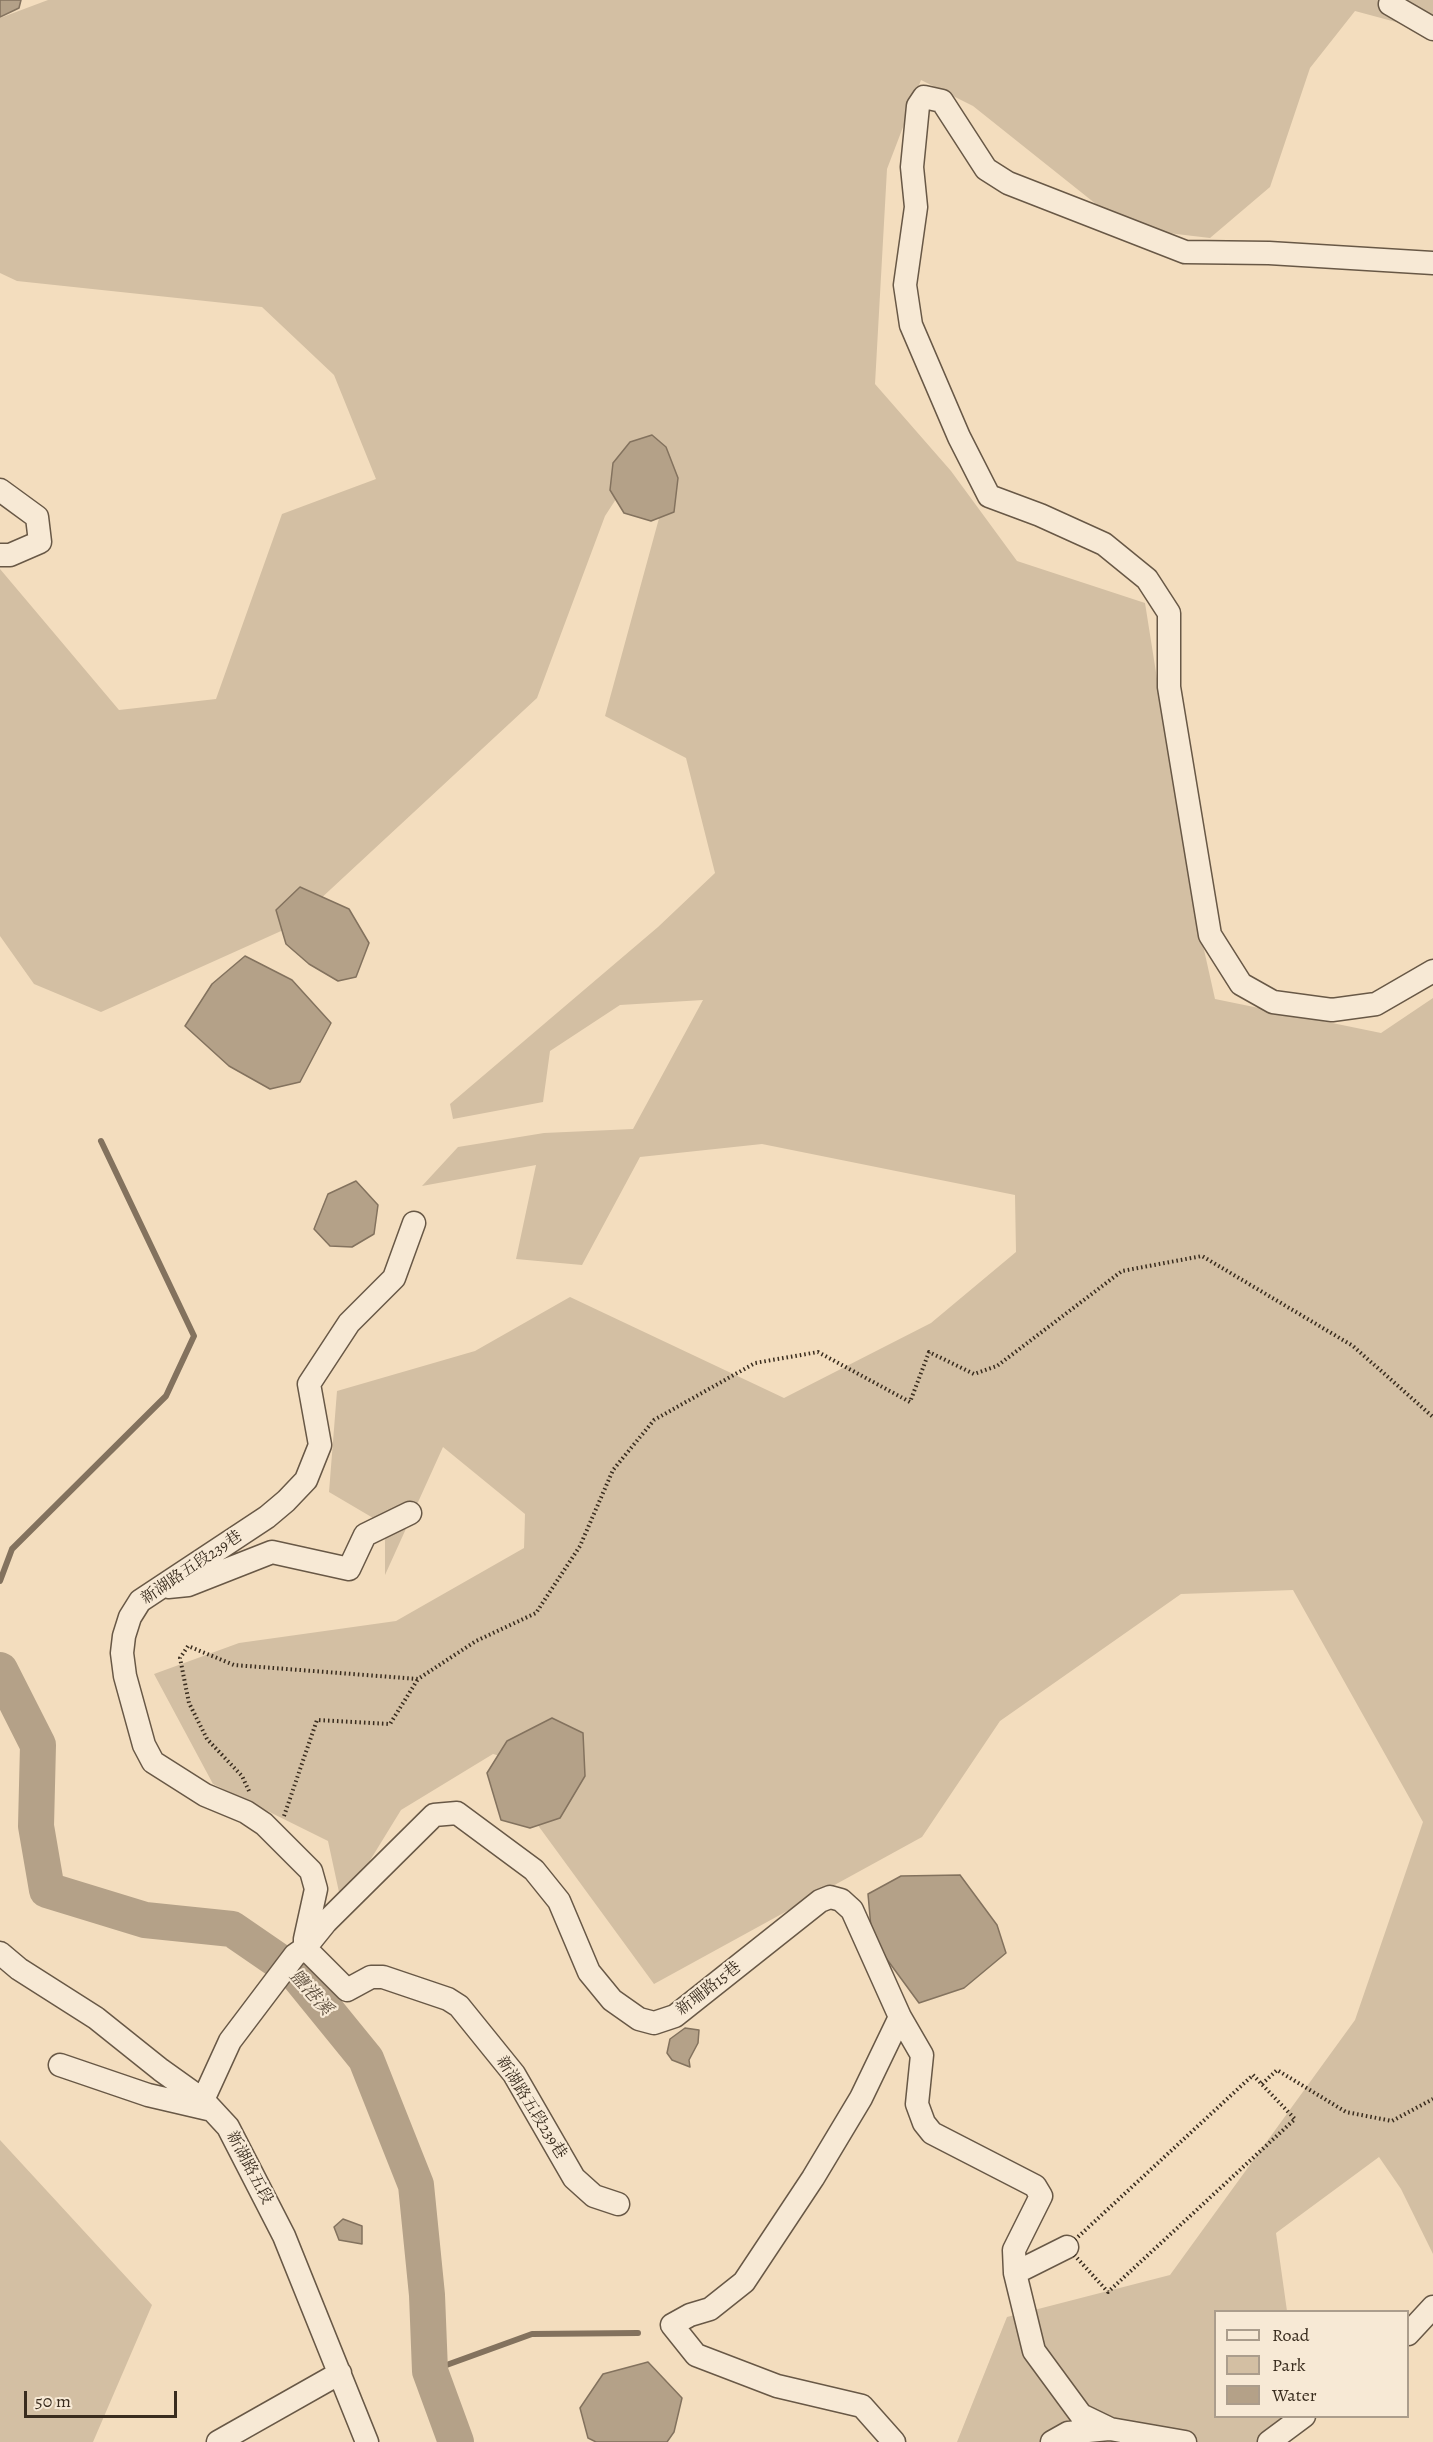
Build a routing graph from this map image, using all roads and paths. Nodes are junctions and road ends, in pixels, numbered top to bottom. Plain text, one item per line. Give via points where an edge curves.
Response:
1 (1390, 4) dead end
2 (1433, 28) edge
3 (1433, 263) edge
4 (0, 490) edge
5 (0, 555) edge
6 (1433, 971) edge
7 (414, 1223) dead end
8 (1433, 1417) edge
9 (410, 1513) dead end
10 (157, 1589) junction
11 (418, 1679) junction
12 (270, 1830) junction
13 (300, 1951) junction
14 (0, 1953) edge
15 (900, 2017) junction
16 (60, 2065) dead end
17 (1262, 2084) junction
18 (1433, 2099) edge
19 (208, 2105) junction
20 (618, 2204) dead end
21 (1067, 2247) junction
22 (1015, 2273) junction
23 (1433, 2307) edge
24 (1409, 2332) edge
25 (340, 2373) junction
26 (1301, 2418) edge
27 (1110, 2429) junction
28 (218, 2442) edge
29 (367, 2442) edge
30 (894, 2442) edge
31 (1052, 2442) edge
32 (1185, 2442) edge
33 (1269, 2442) edge

1 - 2 street
3 - 6 street via 1185,252 1008,183 986,169 942,102 924,97 918,106 912,167 916,207 905,285 911,325 989,496 1104,543 1148,579 1169,613 1169,687 1210,935 1241,984 1274,1002 1332,1010 1376,1004
4 - 5 street via 37,517 40,542 10,555
7 - 10 street, 新湖路五段239巷 via 394,1278 349,1323 309,1384 320,1445 306,1480 267,1517
8 - 11 path via 1353,1346 1202,1256 1122,1271 997,1366 974,1374 929,1352 910,1402 818,1352 755,1363 654,1420 613,1470 580,1546 536,1613 476,1641
9 - 10 street via 365,1535 349,1569 272,1552 188,1585
10 - 12 street, 新湖路五段239巷 via 140,1601 130,1617 122,1653 144,1745 153,1762 205,1795 246,1812
11 - 12 path via 390,1724 317,1720
11 - 12 path via 234,1665 188,1646 180,1658 189,1703 207,1739 243,1776
12 - 13 street, 新湖路五段239巷 via 311,1871 316,1889
13 - 15 street, 新珊路15巷 via 434,1815 457,1813 534,1869 559,1901 589,1972 612,2000 639,2019 654,2023 675,2016 830,1897 841,1900 852,1910
13 - 19 street via 230,2041
13 - 20 street, 新湖路五段239巷 via 347,1990 371,1977 383,1977 459,2006 514,2074 574,2178 594,2196
14 - 19 street, 新湖路五段 via 96,2018
15 - 22 street, 新珊路15巷 via 922,2055 917,2104 924,2123 932,2133 1035,2186 1041,2196 1014,2250
15 - 30 street via 861,2098 744,2282 710,2309 672,2325 696,2355 777,2386 861,2406
16 - 19 street via 148,2095
17 - 18 path via 1277,2070 1346,2112 1392,2121
17 - 21 path via 1253,2075
17 - 21 path via 1294,2119 1108,2292
19 - 25 street, 新湖路五段 via 228,2127 285,2236
21 - 22 street
22 - 27 street, 新珊路15巷 via 1034,2351 1081,2415
23 - 24 street
25 - 28 street
25 - 29 street, 新湖路五段
26 - 33 street
27 - 31 street via 1068,2433
27 - 32 street, 新珊路15巷

